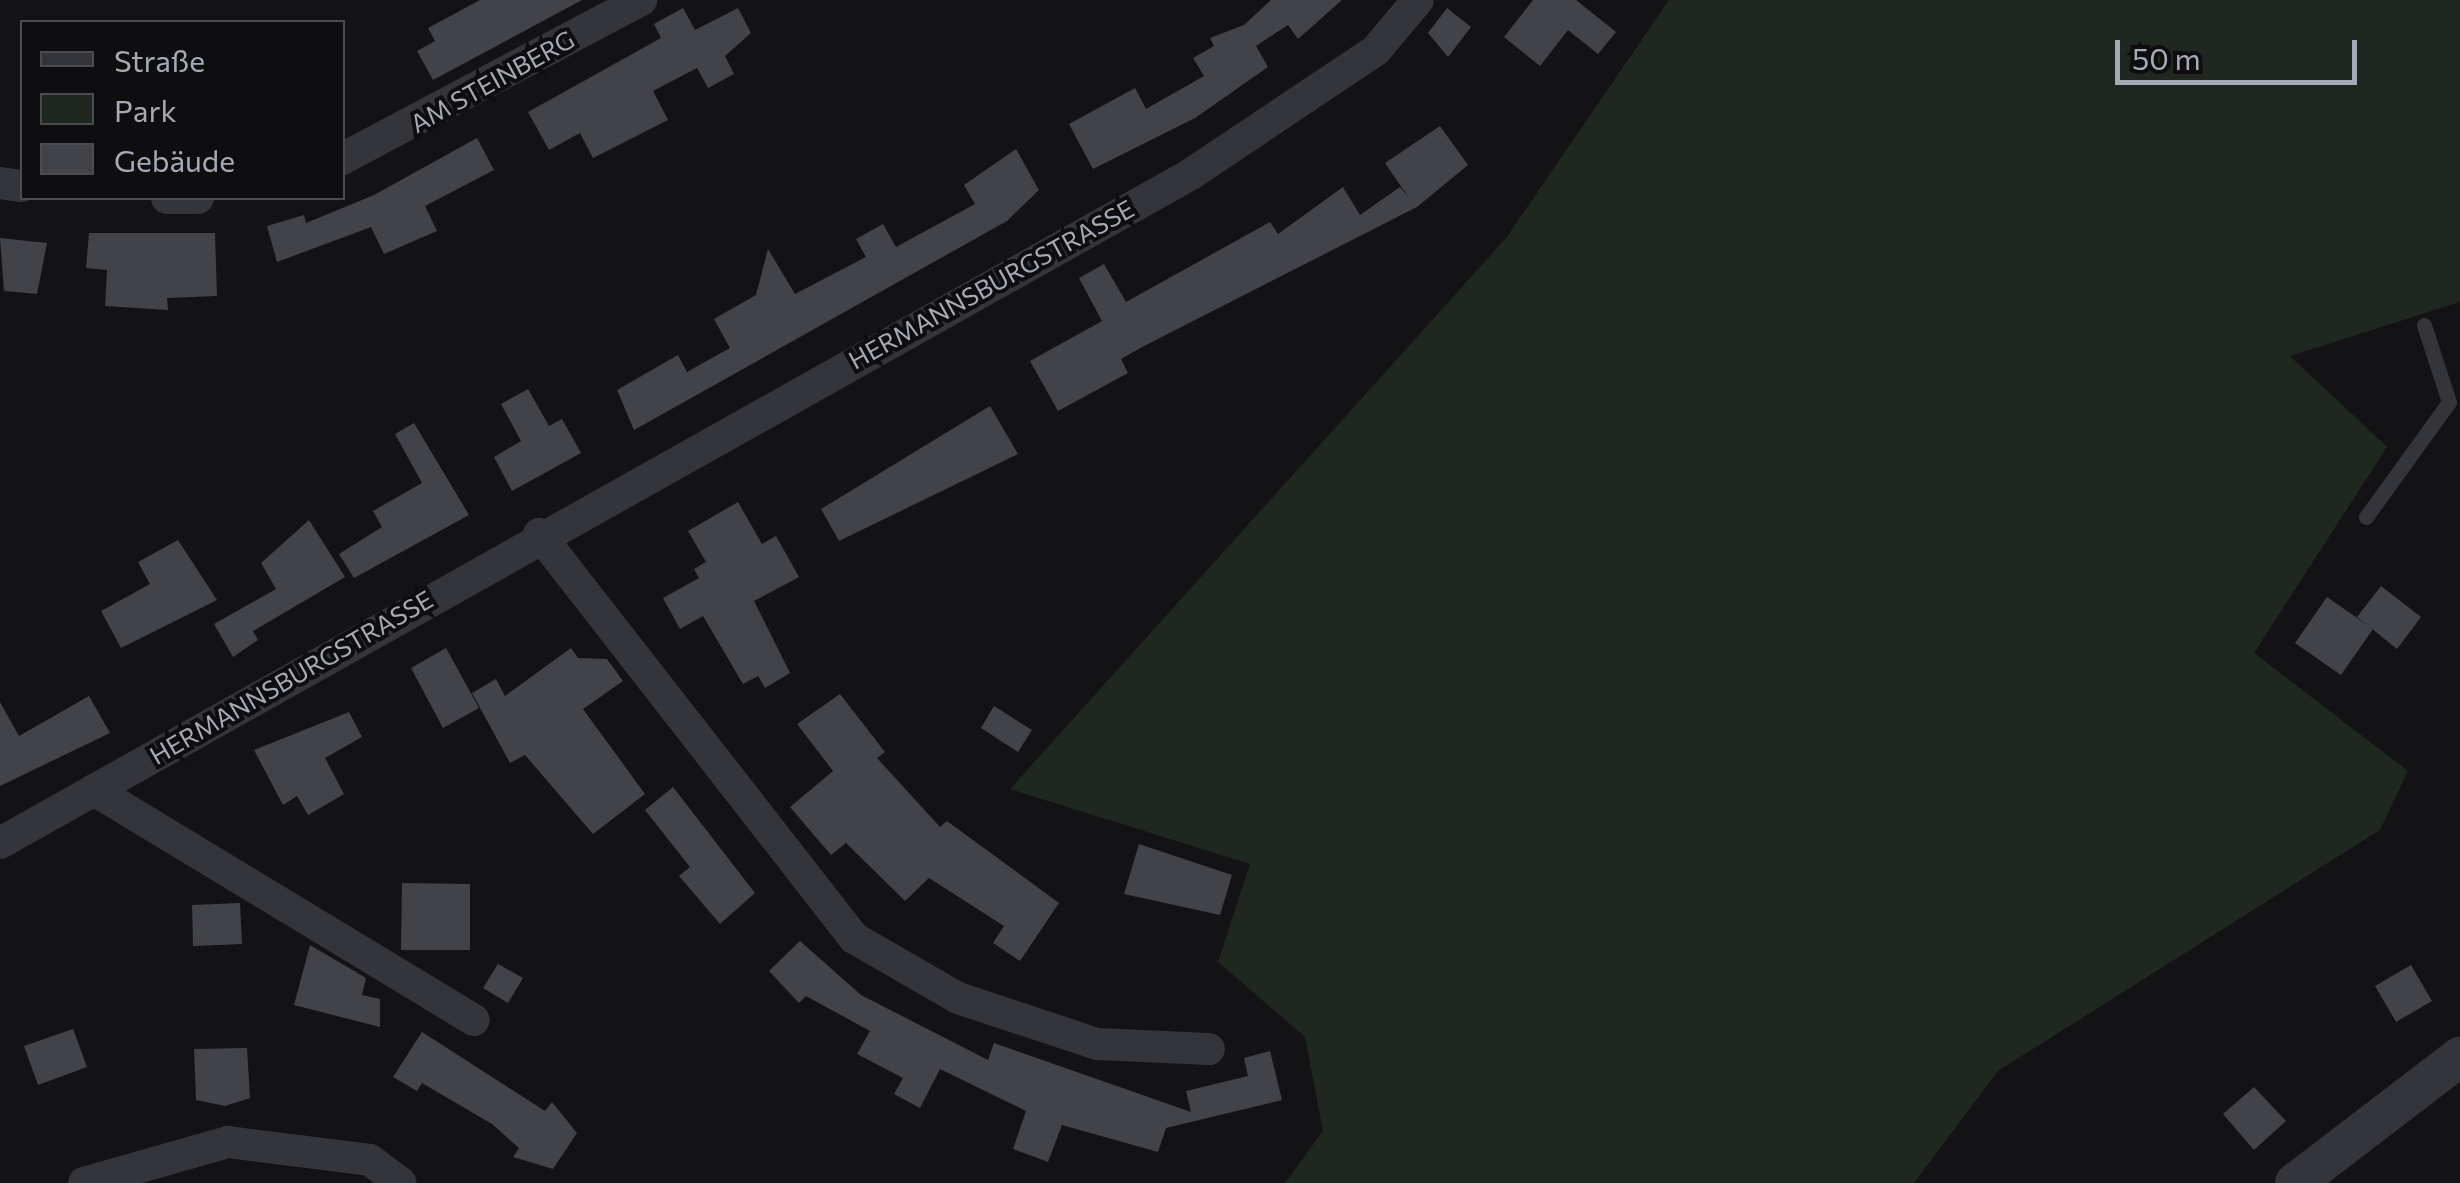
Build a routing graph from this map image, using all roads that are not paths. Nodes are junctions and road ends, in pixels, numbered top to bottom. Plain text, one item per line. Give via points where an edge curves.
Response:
1 (641, 0) edge
2 (1418, 0) edge
3 (345, 157) edge
4 (2424, 325) dead end
5 (2366, 517) dead end
6 (539, 534) junction
7 (94, 790) junction
8 (0, 843) edge
9 (474, 1020) dead end
10 (1209, 1050) dead end
11 (2460, 1058) edge
12 (84, 1183) edge
13 (400, 1183) edge
14 (2296, 1183) edge

1 - 3 street, AM STEINBERG
2 - 6 street, HERMANNSBURGSTRASSE via 1376,50 1277,122
4 - 5 lane via 2449,402
6 - 7 street, HERMANNSBURGSTRASSE
6 - 10 street via 854,938 958,998 1097,1044
7 - 8 street, HERMANNSBURGSTRASSE
7 - 9 street
11 - 14 street via 2367,1120
12 - 13 street via 228,1142 370,1160

